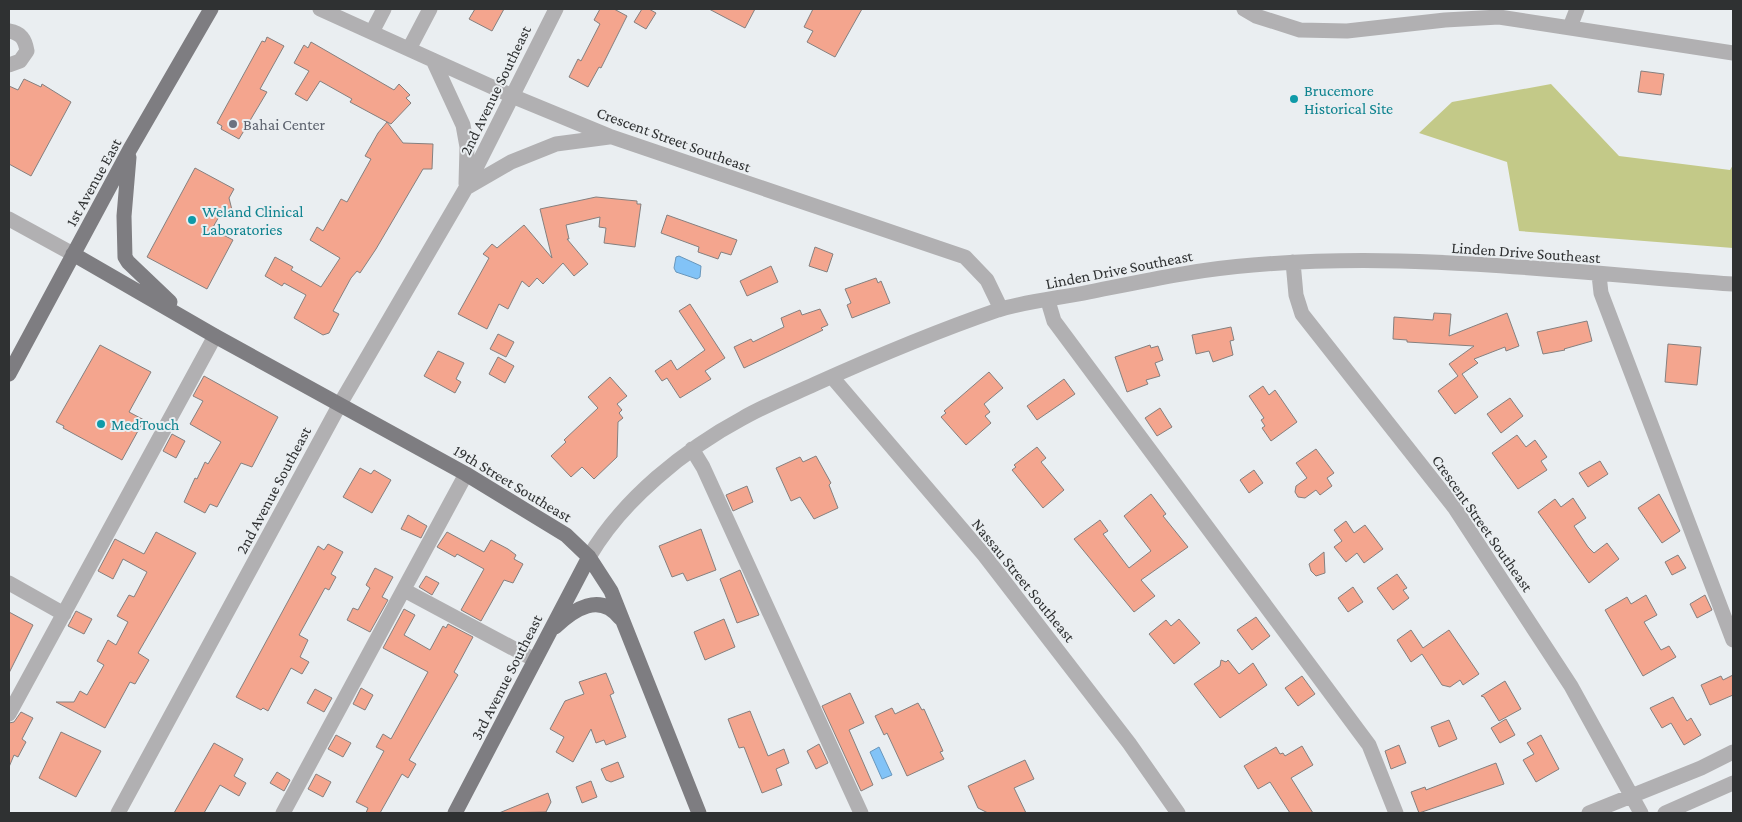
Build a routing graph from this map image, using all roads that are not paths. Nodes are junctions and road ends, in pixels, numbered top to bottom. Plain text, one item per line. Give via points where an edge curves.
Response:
1 (212, 9) edge
2 (320, 9) edge
3 (384, 9) edge
4 (430, 9) edge
5 (556, 9) edge
6 (1244, 9) edge
7 (1577, 9) edge
8 (1570, 27) junction
9 (9, 32) edge
10 (372, 32) junction
11 (409, 49) junction
12 (1733, 53) edge
13 (434, 60) junction
14 (9, 65) edge
15 (512, 96) junction
16 (609, 136) junction
17 (130, 149) junction
18 (466, 188) junction
19 (9, 219) edge
20 (73, 254) junction
21 (1293, 262) junction
22 (1599, 275) junction
23 (1733, 284) edge
24 (1048, 301) junction
25 (1001, 309) junction
26 (196, 325) junction
27 (215, 336) junction
28 (9, 374) edge
29 (832, 377) junction
30 (340, 404) junction
31 (692, 449) junction
32 (466, 474) junction
33 (589, 557) junction
34 (9, 583) edge
35 (404, 590) junction
36 (64, 614) junction
37 (624, 623) junction
38 (550, 631) junction
39 (1733, 640) edge
40 (535, 660) junction
41 (9, 714) edge
42 (1733, 752) edge
43 (1733, 783) edge
44 (1630, 796) junction
45 (118, 813) edge
46 (283, 813) edge
47 (455, 813) edge
48 (699, 813) edge
49 (861, 813) edge
50 (1178, 813) edge
51 (1396, 813) edge
52 (1589, 813) edge
53 (1640, 813) edge
54 (1665, 813) edge

1 - 17 main road, 1st Avenue East
2 - 10 street, Crescent Street Southeast
3 - 10 street
4 - 11 street
5 - 15 street, 2nd Avenue Southeast
6 - 8 street via 1300,30 1347,31 1499,17
7 - 8 street
8 - 12 street
9 - 14 street via 21,35 27,51 20,61
10 - 11 street, Crescent Street Southeast
11 - 13 street, Crescent Street Southeast
13 - 15 street, Crescent Street Southeast
13 - 18 street, 2nd Avenue Southeast via 463,125 467,147
15 - 16 street, Crescent Street Southeast
15 - 18 street, 2nd Avenue Southeast
16 - 18 street, 2nd Avenue Southeast via 556,144 511,162
16 - 25 street, Crescent Street Southeast via 965,257 987,280
17 - 20 main road, 1st Avenue East
17 - 26 main road, 19th Street Southeast via 124,216 125,257 146,281
18 - 30 street, 2nd Avenue Southeast
19 - 20 street
20 - 26 main road, 19th Street Southeast
20 - 28 main road, 1st Avenue East
21 - 22 street, Linden Drive Southeast via 1396,261 1497,265
21 - 24 street, Linden Drive Southeast via 1172,274
21 - 44 street, Crescent Street Southeast via 1296,295 1302,314 1454,507 1571,686
22 - 23 street, Linden Drive Southeast
22 - 39 street via 1601,293
24 - 25 street, Linden Drive Southeast
24 - 51 street via 1054,321 1369,745
25 - 29 street, Linden Drive Southeast
26 - 27 main road, 19th Street Southeast
27 - 30 main road, 19th Street Southeast
27 - 36 street
29 - 31 street, Linden Drive Southeast via 743,417
29 - 50 street, Nassau Street Southeast via 1025,608 1129,743
30 - 32 main road, 19th Street Southeast
30 - 45 street, 2nd Avenue Southeast
31 - 33 street, Linden Drive Southeast via 610,524
31 - 49 street
32 - 33 main road, 19th Street Southeast via 553,526
32 - 35 street
33 - 37 main road, 19th Street Southeast via 611,591
33 - 38 main road, 3rd Avenue Southeast
34 - 36 street
35 - 40 street
35 - 46 street
36 - 41 street
37 - 38 main road via 608,608 593,604 578,609
37 - 48 main road, 19th Street Southeast
38 - 40 main road, 3rd Avenue Southeast
40 - 47 main road, 3rd Avenue Southeast
42 - 44 street
43 - 54 street
44 - 52 street
44 - 53 street, Crescent Street Southeast

